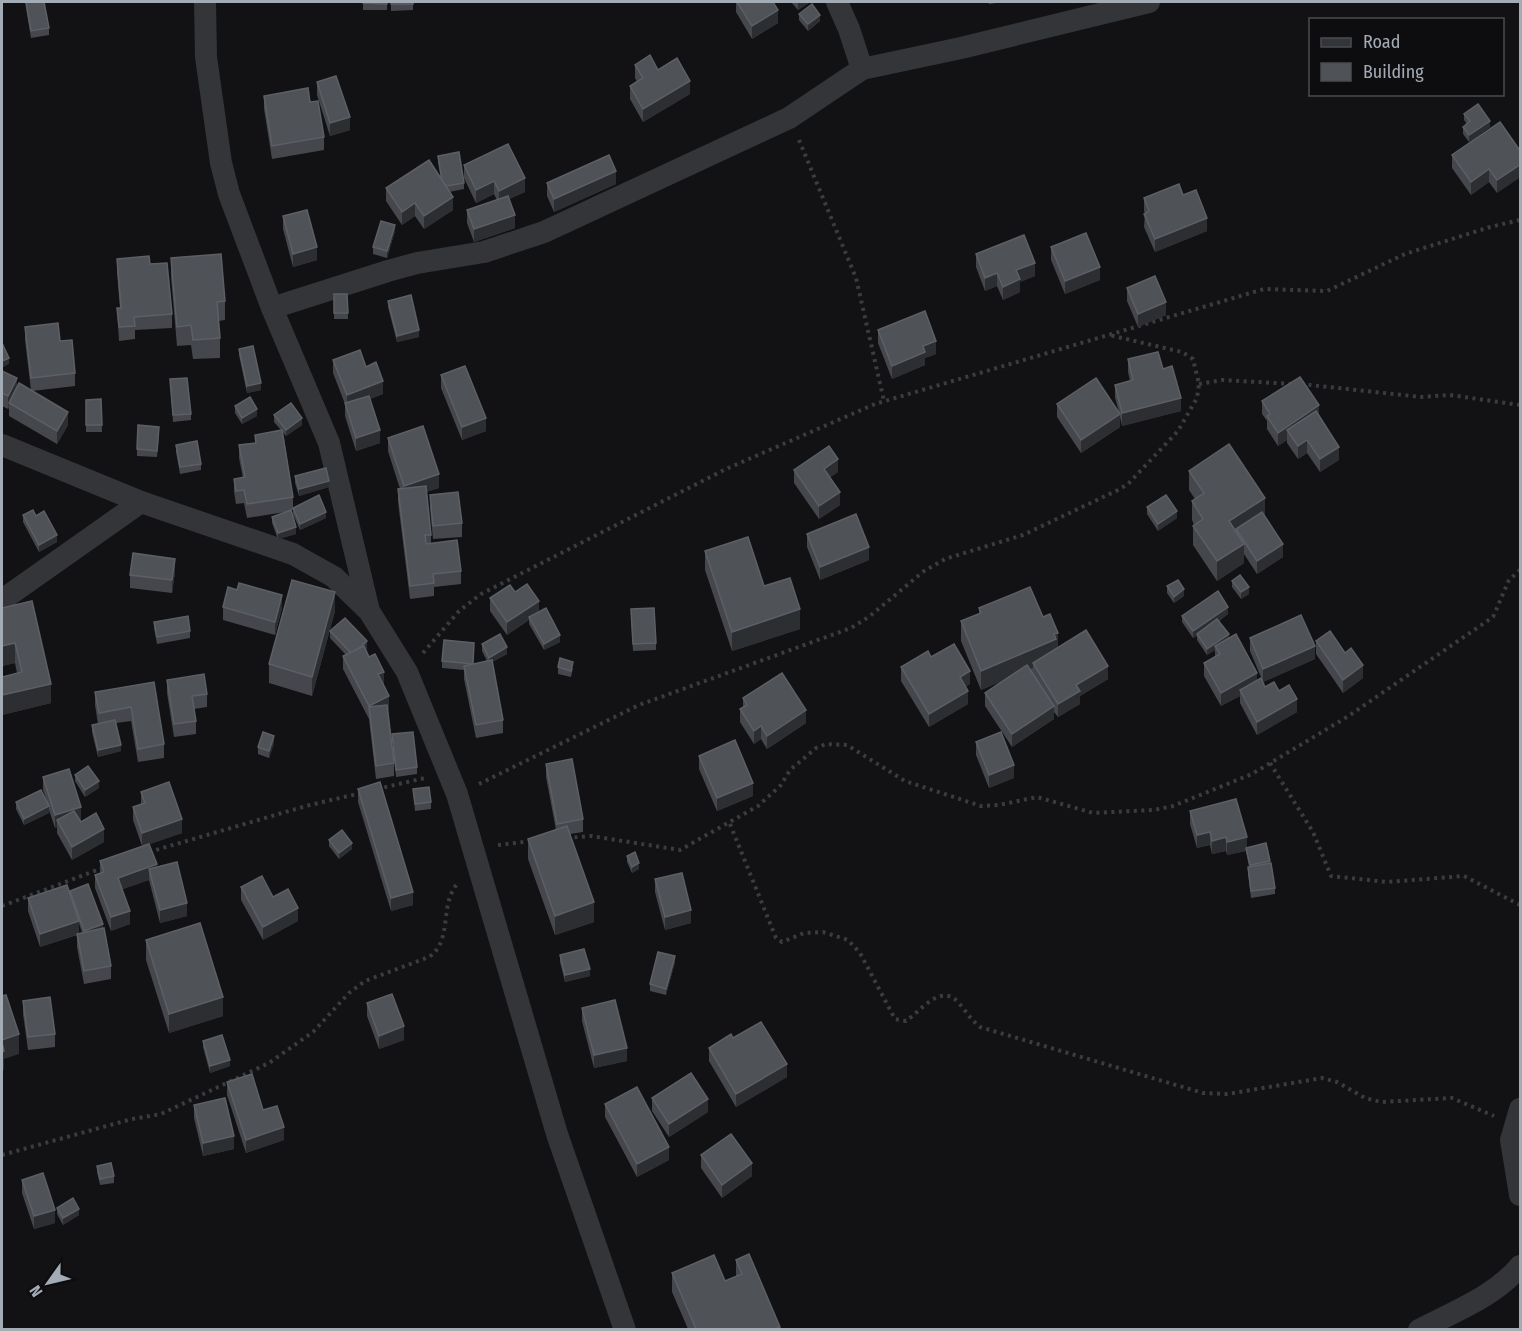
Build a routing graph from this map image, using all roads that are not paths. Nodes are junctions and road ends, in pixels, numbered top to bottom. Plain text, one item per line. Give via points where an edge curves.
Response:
1 (205, 2) edge
2 (837, 2) edge
3 (1149, 2) edge
4 (862, 69) junction
5 (272, 308) junction
6 (2, 445) edge
7 (141, 502) junction
8 (2, 600) edge
9 (369, 611) junction
10 (1517, 1117) edge
11 (1521, 1195) edge
12 (1521, 1266) edge
13 (625, 1329) edge
14 (1419, 1329) edge

1 - 5 street via 206,57 222,163
2 - 4 street
3 - 4 street
4 - 5 street via 789,118 537,235 484,252 397,268
5 - 9 street via 329,443
6 - 7 street
7 - 8 street
7 - 9 street via 293,554 334,577
9 - 13 street via 407,672 457,794 556,1134
10 - 11 street via 1511,1140
12 - 14 street via 1489,1294

